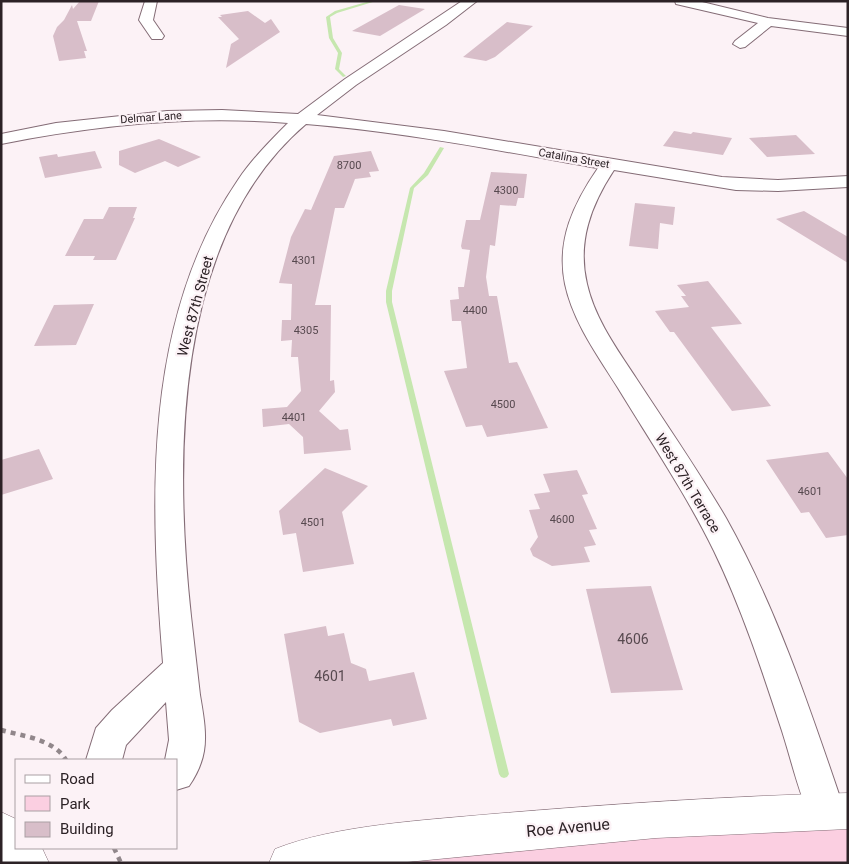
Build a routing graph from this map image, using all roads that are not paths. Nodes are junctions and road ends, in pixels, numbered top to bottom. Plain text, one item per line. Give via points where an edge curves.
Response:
1 (151, 1) edge
2 (470, 1) edge
3 (681, 1) edge
4 (768, 22) junction
5 (848, 32) edge
6 (157, 36) dead end
7 (740, 44) dead end
8 (301, 119) junction
9 (1, 139) edge
10 (608, 164) junction
11 (848, 181) edge
12 (180, 668) junction
13 (104, 759) edge
14 (178, 772) edge
15 (837, 812) edge
16 (1, 831) edge
17 (15, 848) edge
18 (16, 849) edge
19 (28, 863) edge
20 (290, 863) edge

1 - 6 street via 146,20
2 - 8 street, West 87th Street via 338,89
3 - 4 street
4 - 5 street
4 - 7 street
8 - 9 street, Delmar Lane via 210,114 147,117 87,123
8 - 10 street, Catalina Street via 442,136
8 - 12 street, West 87th Street via 262,160 223,219 196,290 185,337 170,446 170,525
10 - 11 street, Catalina Street via 738,184
10 - 15 street, West 87th Terrace via 580,212 574,233 576,284 586,312 609,354 710,516 735,563
12 - 13 street via 124,721 109,739
12 - 14 street, West 87th Street via 187,741 183,766
15 - 20 main road, Roe Avenue via 681,817 435,838
16 - 17 main road
18 - 19 main road

